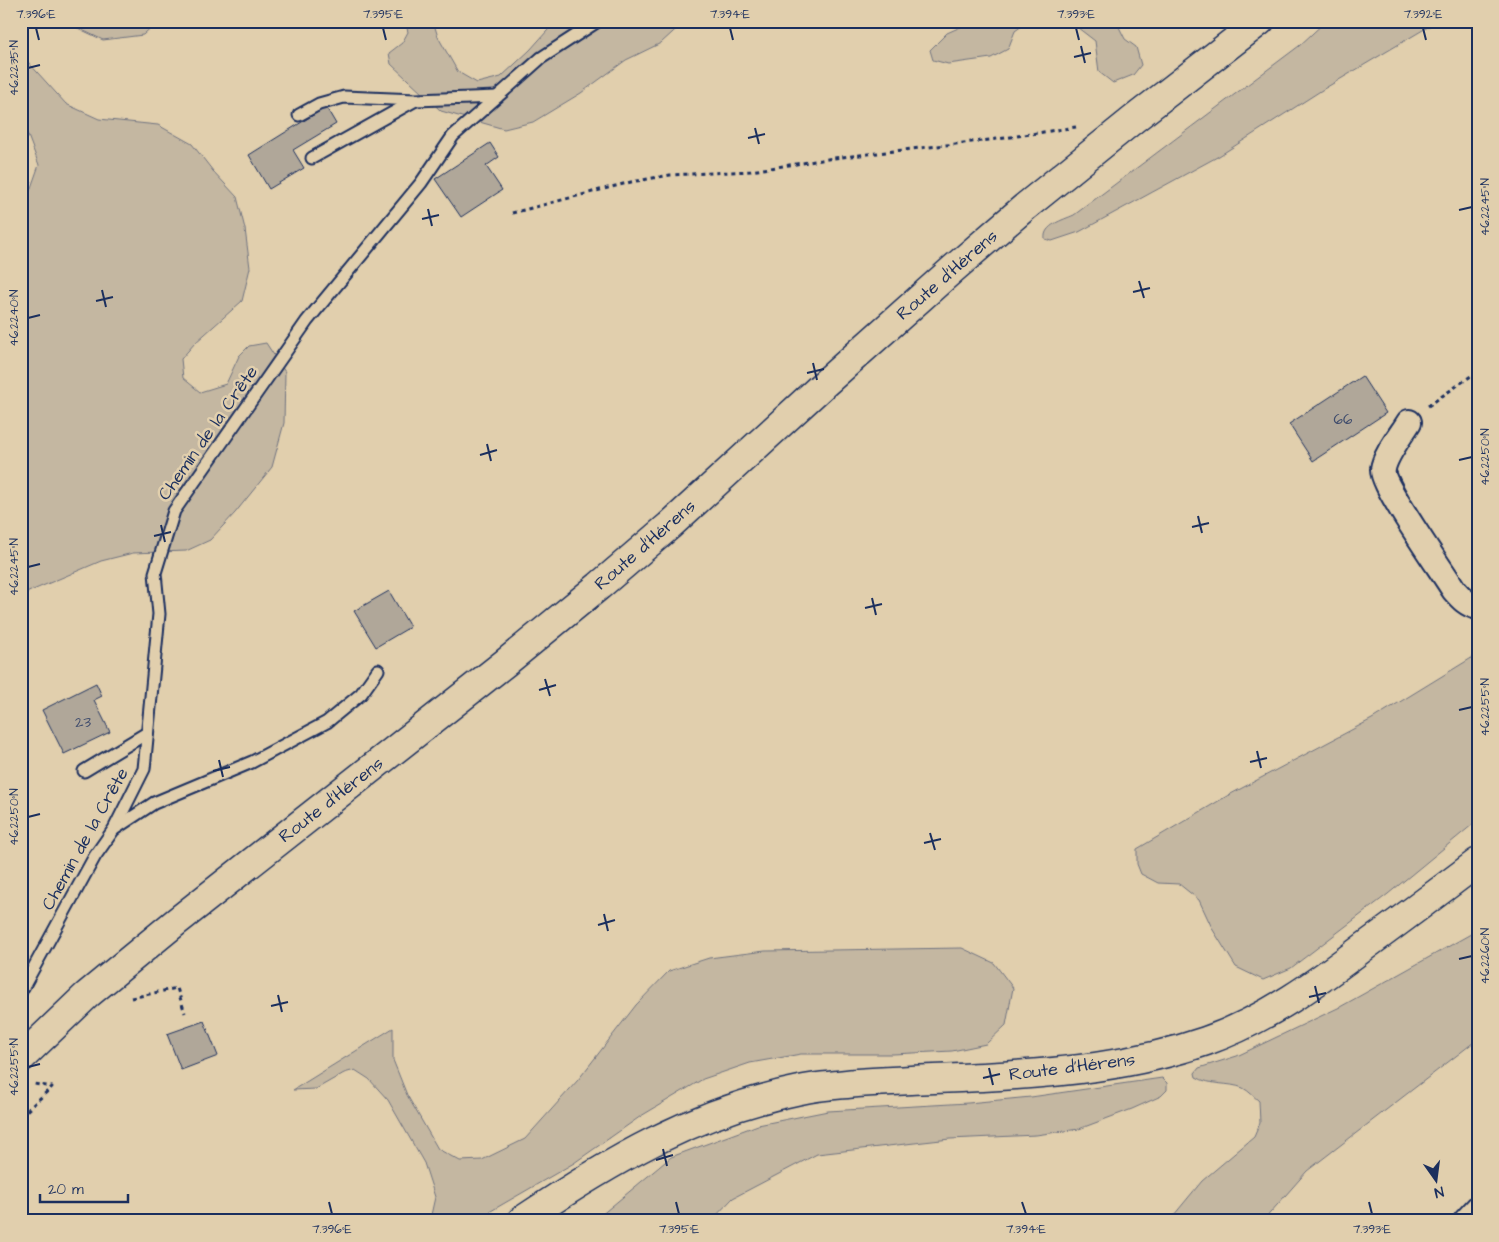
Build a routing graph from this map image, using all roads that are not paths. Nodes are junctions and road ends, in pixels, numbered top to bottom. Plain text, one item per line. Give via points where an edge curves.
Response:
1 (598, 21) edge
2 (1260, 21) edge
3 (497, 97) junction
4 (416, 100) junction
5 (300, 115) dead end
6 (312, 158) dead end
7 (1409, 422) road end
8 (1478, 607) edge
9 (378, 670) dead end
10 (148, 733) junction
11 (84, 771) dead end
12 (114, 830) junction
13 (1478, 862) edge
14 (21, 991) edge
15 (25, 1071) edge
16 (1478, 1208) edge
17 (521, 1221) edge
18 (1466, 1221) edge

1 - 3 lane, Chemin de la Crête via 541,58
2 - 15 main road, Route d'Hérens via 996,232 599,586 87,995
3 - 4 lane
3 - 10 lane, Chemin de la Crête via 453,136 421,183 307,321 174,511 156,573 159,614
4 - 5 lane via 344,97 320,104
4 - 6 lane
7 - 8 street via 1385,461 1382,473 1394,498 1454,590 1464,601
9 - 12 lane via 361,694 327,722 252,762 154,803
10 - 11 lane
10 - 12 lane, Chemin de la Crête via 144,769
12 - 14 lane, Chemin de la Crête via 95,856
13 - 17 main road, Route d'Hérens via 1318,981 1263,1015 1209,1040 1151,1057 1098,1067 801,1089 688,1124 660,1136
16 - 18 street

